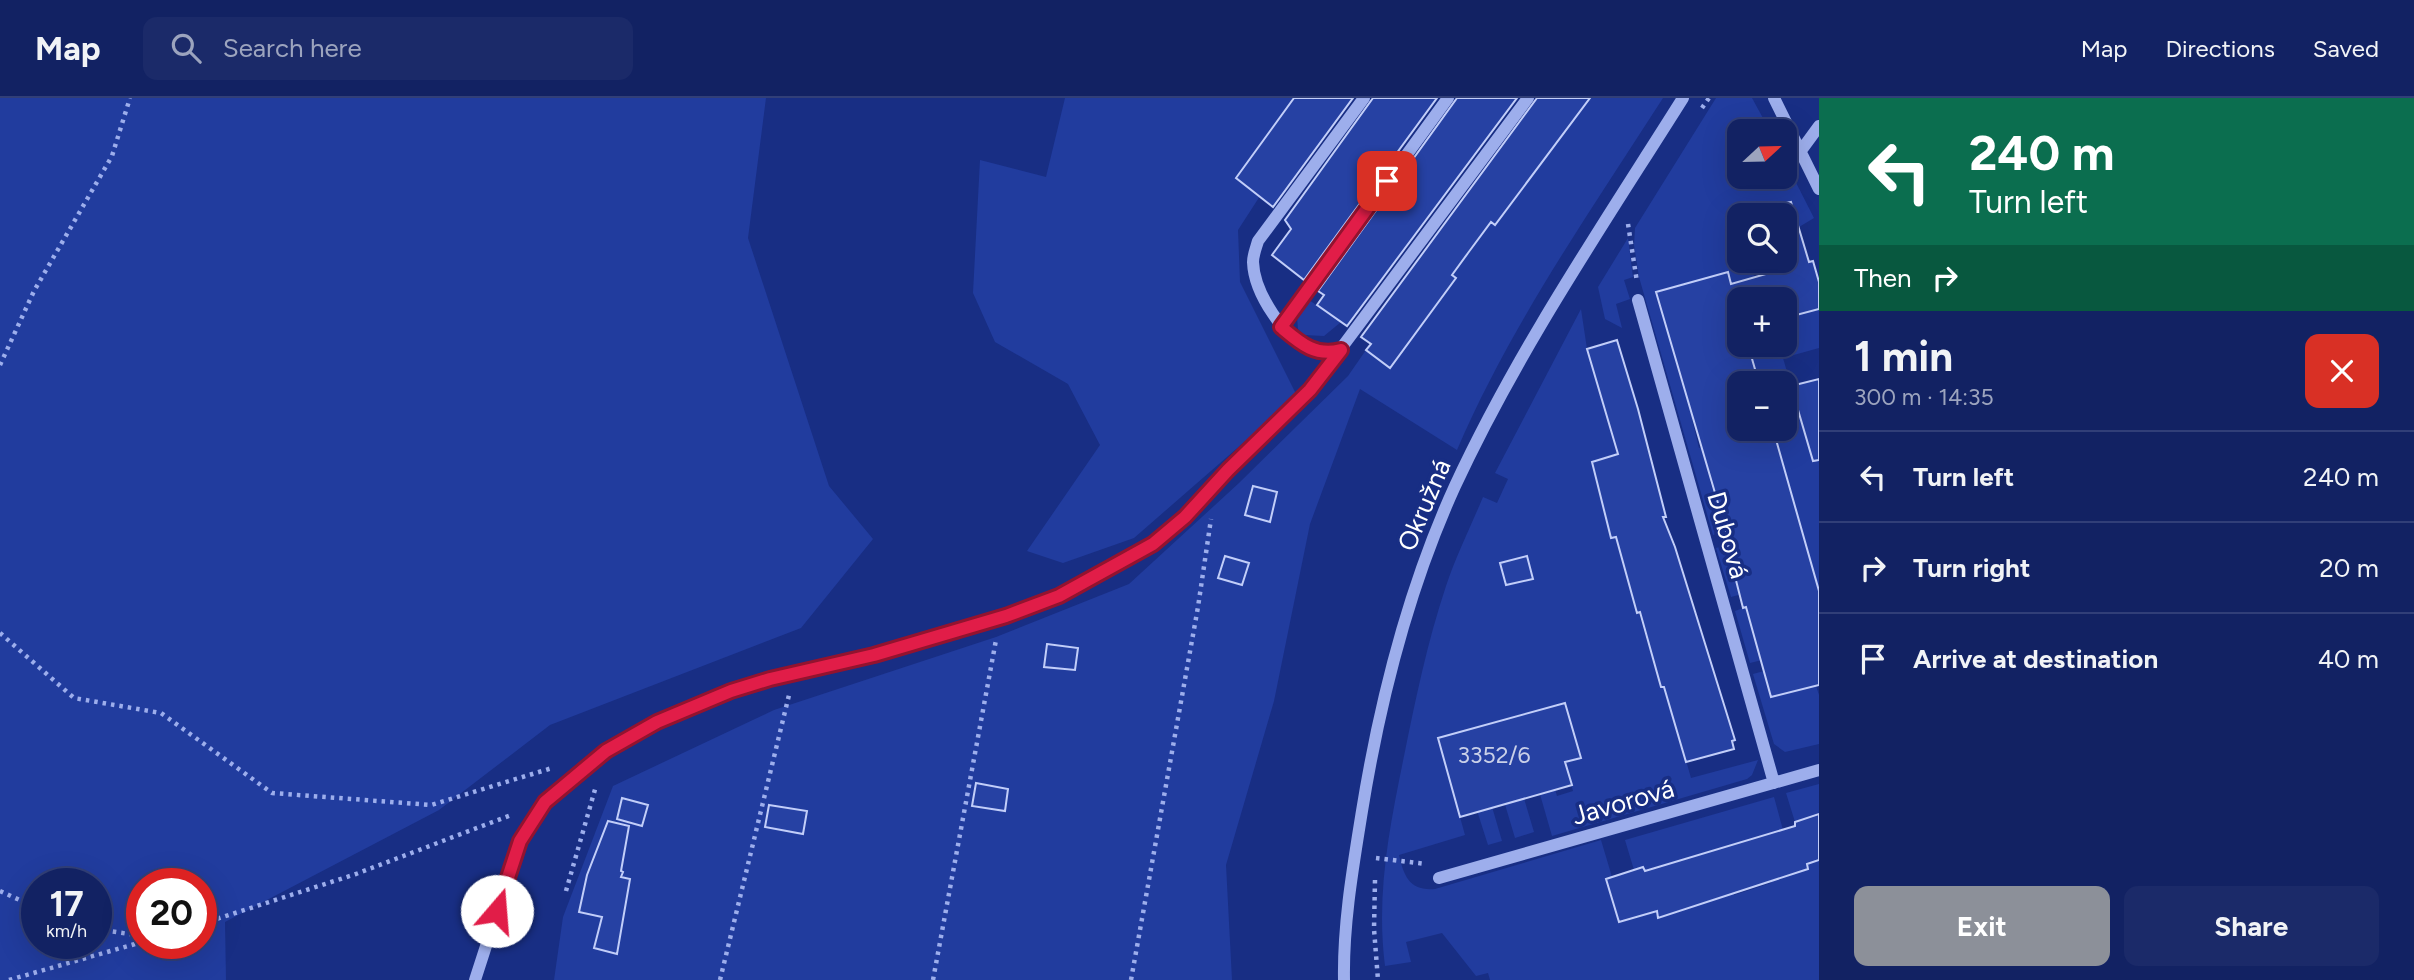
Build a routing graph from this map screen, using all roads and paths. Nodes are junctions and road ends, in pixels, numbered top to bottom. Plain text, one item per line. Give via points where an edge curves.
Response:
1 (131, 98) edge
2 (1364, 98) edge
3 (1448, 98) edge
4 (1528, 98) edge
5 (1684, 98) edge
6 (1774, 98) edge
7 (1819, 126) edge
8 (1800, 152) junction
9 (1819, 189) edge
10 (1622, 234) dead end
11 (1638, 300) joint
12 (1281, 327) junction
13 (1341, 350) junction
14 (0, 365) edge
15 (1213, 486) junction
16 (1006, 616) junction
17 (0, 633) edge
18 (798, 673) junction
19 (606, 751) junction
20 (556, 767) dead end
21 (1819, 770) edge
22 (1774, 783) junction
23 (545, 802) junction
24 (1378, 847) dead end
25 (1407, 862) dead end
26 (1375, 872) dead end
27 (1439, 878) dead end
28 (0, 891) edge
29 (566, 891) dead end
30 (21, 901) edge
31 (217, 918) edge
32 (126, 947) edge
33 (9, 980) edge
34 (475, 980) edge
35 (720, 980) edge
36 (933, 980) edge
37 (1131, 980) edge
38 (1344, 980) edge
39 (1378, 980) edge

1 - 14 path via 112,156 34,291
2 - 12 street via 1258,241 1255,279
3 - 12 street
4 - 13 street
5 - 38 street, Okružná via 1517,364 1454,489 1425,562 1397,645 1366,787 1345,935
6 - 8 street
7 - 8 street
8 - 9 street
10 - 11 path via 1629,224
11 - 22 street, Dubová
12 - 13 street via 1314,351
13 - 15 street via 1310,390
15 - 16 street via 1153,544 1059,596
15 - 37 path via 1198,607
16 - 18 street
16 - 36 path via 994,645
17 - 20 path via 74,698 161,713 272,793 431,805
18 - 19 street via 693,706
18 - 35 path via 785,706
19 - 23 street
19 - 29 path
21 - 22 street, Javorová
22 - 27 street, Javorová
23 - 31 path via 356,874
23 - 34 street via 520,841
24 - 25 path via 1376,860
26 - 39 path
28 - 30 path
32 - 33 path

